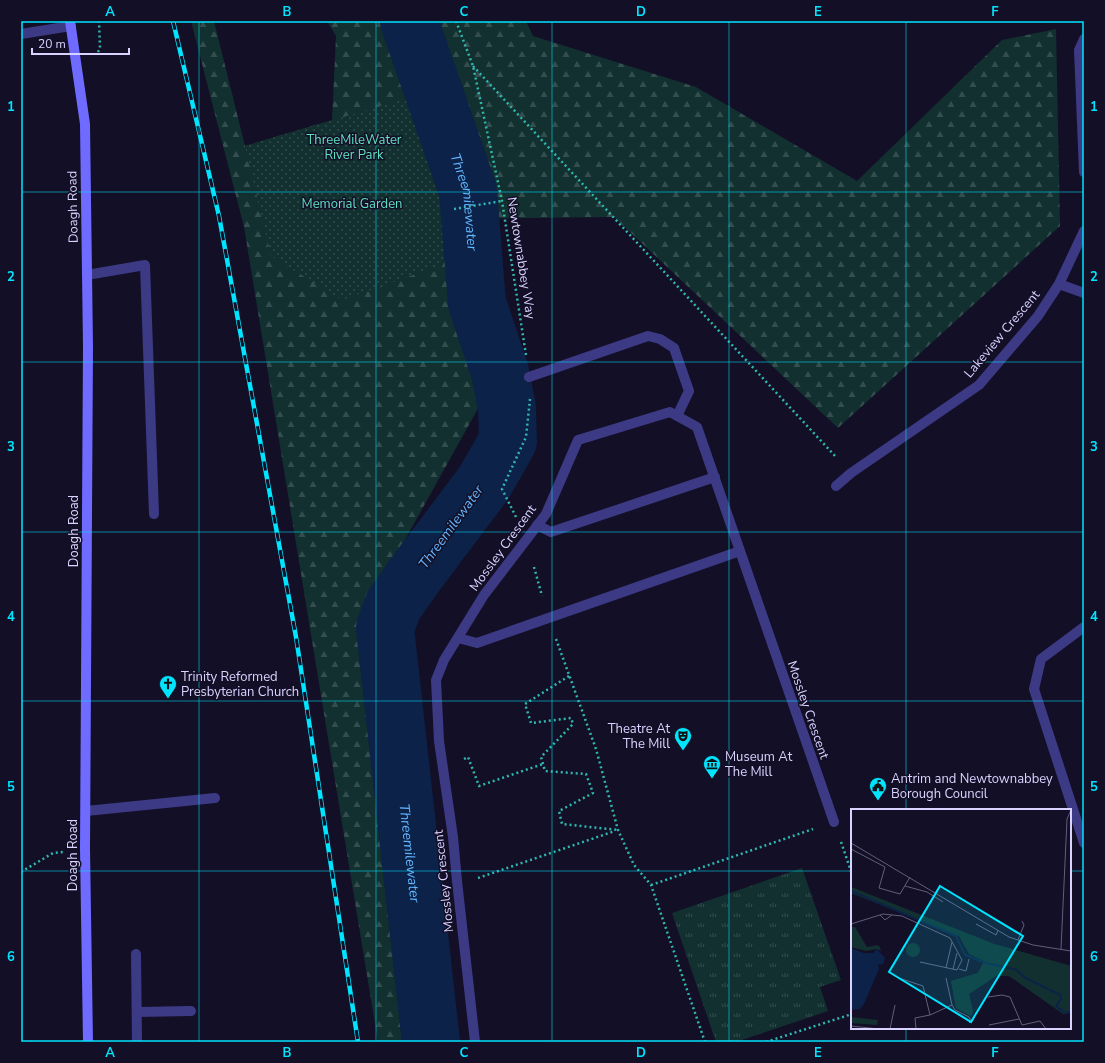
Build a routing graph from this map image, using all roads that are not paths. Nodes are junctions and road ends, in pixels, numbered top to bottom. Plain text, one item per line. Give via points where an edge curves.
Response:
1 (71, 24) edge
2 (21, 34) edge
3 (1084, 39) edge
4 (1084, 172) edge
5 (1084, 231) edge
6 (87, 275) junction
7 (1059, 284) junction
8 (1084, 293) edge
9 (529, 377) road end
10 (677, 416) junction
11 (715, 477) junction
12 (836, 486) dead end
13 (154, 514) dead end
14 (538, 525) junction
15 (740, 551) junction
16 (1084, 627) edge
17 (458, 638) junction
18 (215, 798) dead end
19 (86, 812) junction
20 (834, 822) road end
21 (1084, 843) edge
22 (136, 954) dead end
23 (137, 1012) junction
24 (191, 1012) dead end
25 (88, 1042) edge
26 (137, 1042) edge
27 (475, 1042) edge

1 - 2 street
1 - 6 main road, Doagh Road via 85,124
3 - 4 street via 1079,50
5 - 7 street, Lakeview Crescent
6 - 13 street via 145,265
6 - 19 main road, Doagh Road
7 - 8 street
7 - 12 street, Lakeview Crescent via 1038,316 979,385
9 - 10 street via 648,336 660,339 674,348 689,391
10 - 11 street, Mossley Crescent via 697,428
10 - 14 street, Mossley Crescent via 670,412 578,440 546,514
11 - 14 street via 551,532
11 - 15 street, Mossley Crescent
14 - 17 street, Mossley Crescent via 484,595
15 - 17 street via 477,643
15 - 20 street, Mossley Crescent
16 - 21 street via 1042,659 1034,689
17 - 27 street, Mossley Crescent via 444,660 436,680 439,741 453,837
18 - 19 street
19 - 25 main road, Doagh Road
22 - 23 street
23 - 24 street
23 - 26 street

